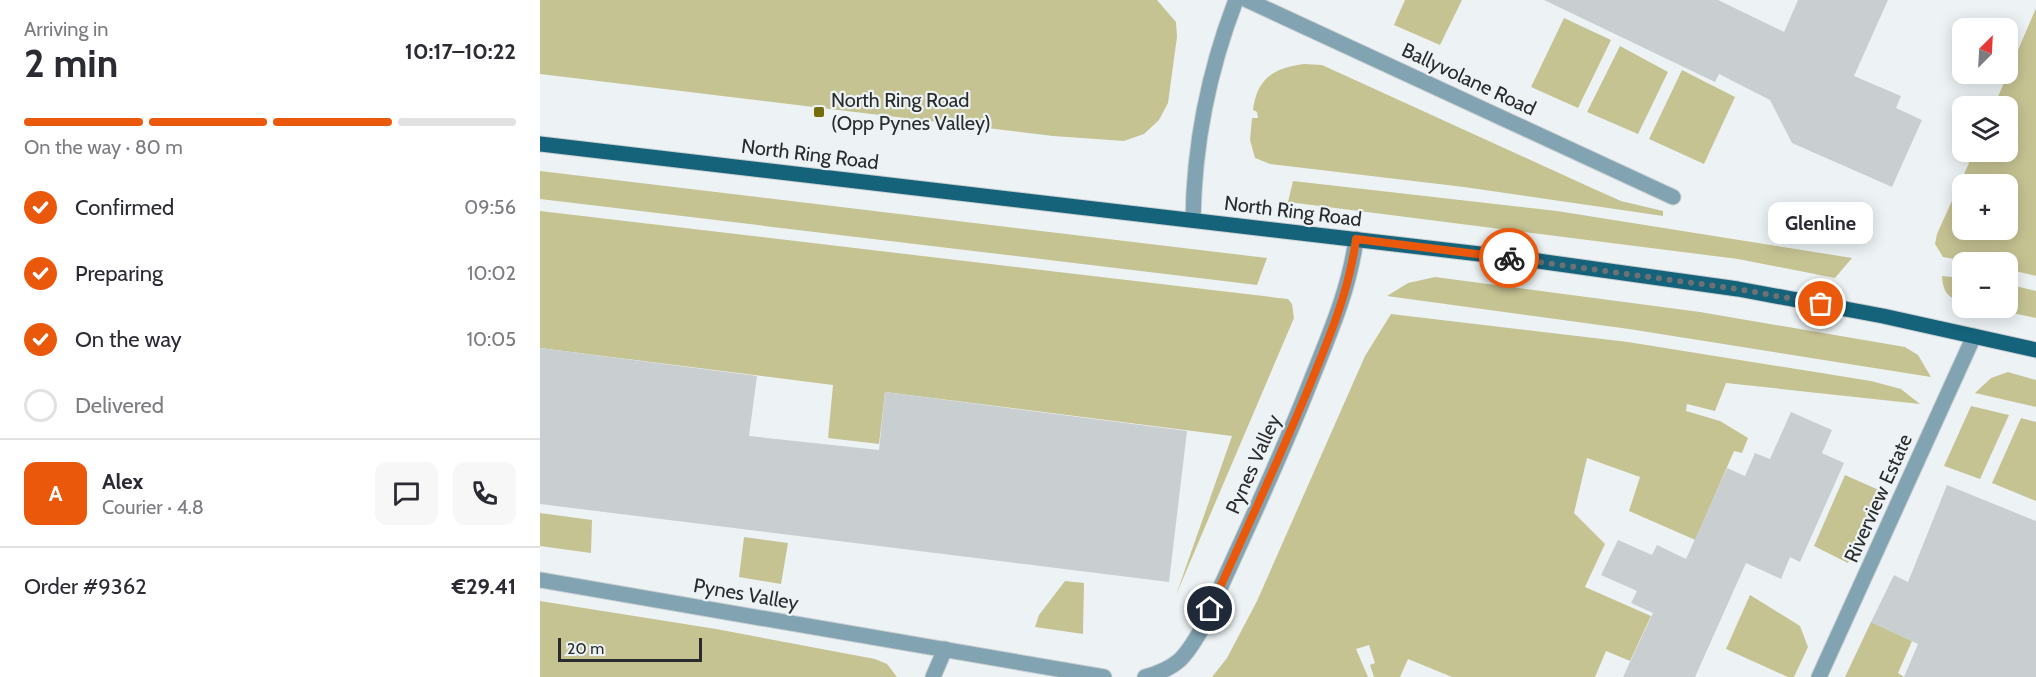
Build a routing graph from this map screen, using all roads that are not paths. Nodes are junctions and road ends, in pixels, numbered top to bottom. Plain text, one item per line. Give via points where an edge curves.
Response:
1 (1236, 0) edge
2 (1247, 0) edge
3 (540, 144) edge
4 (1674, 197) dead end
5 (1193, 220) junction
6 (1356, 239) junction
7 (1974, 336) junction
8 (2036, 351) edge
9 (540, 580) edge
10 (945, 649) junction
11 (933, 677) edge
12 (1104, 677) edge
13 (1145, 677) edge
14 (1819, 677) edge

1 - 5 street via 1216,60 1198,146
2 - 4 street, Ballyvolane Road
3 - 5 main road, North Ring Road
5 - 6 main road, North Ring Road
6 - 7 main road, North Ring Road via 1738,289
6 - 13 street, Pynes Valley via 1344,300 1289,436 1201,630 1186,656 1167,671
7 - 8 main road, North Ring Road
7 - 14 street, Riverview Estate
9 - 10 street, Pynes Valley
10 - 11 street
10 - 12 street, Pynes Valley

